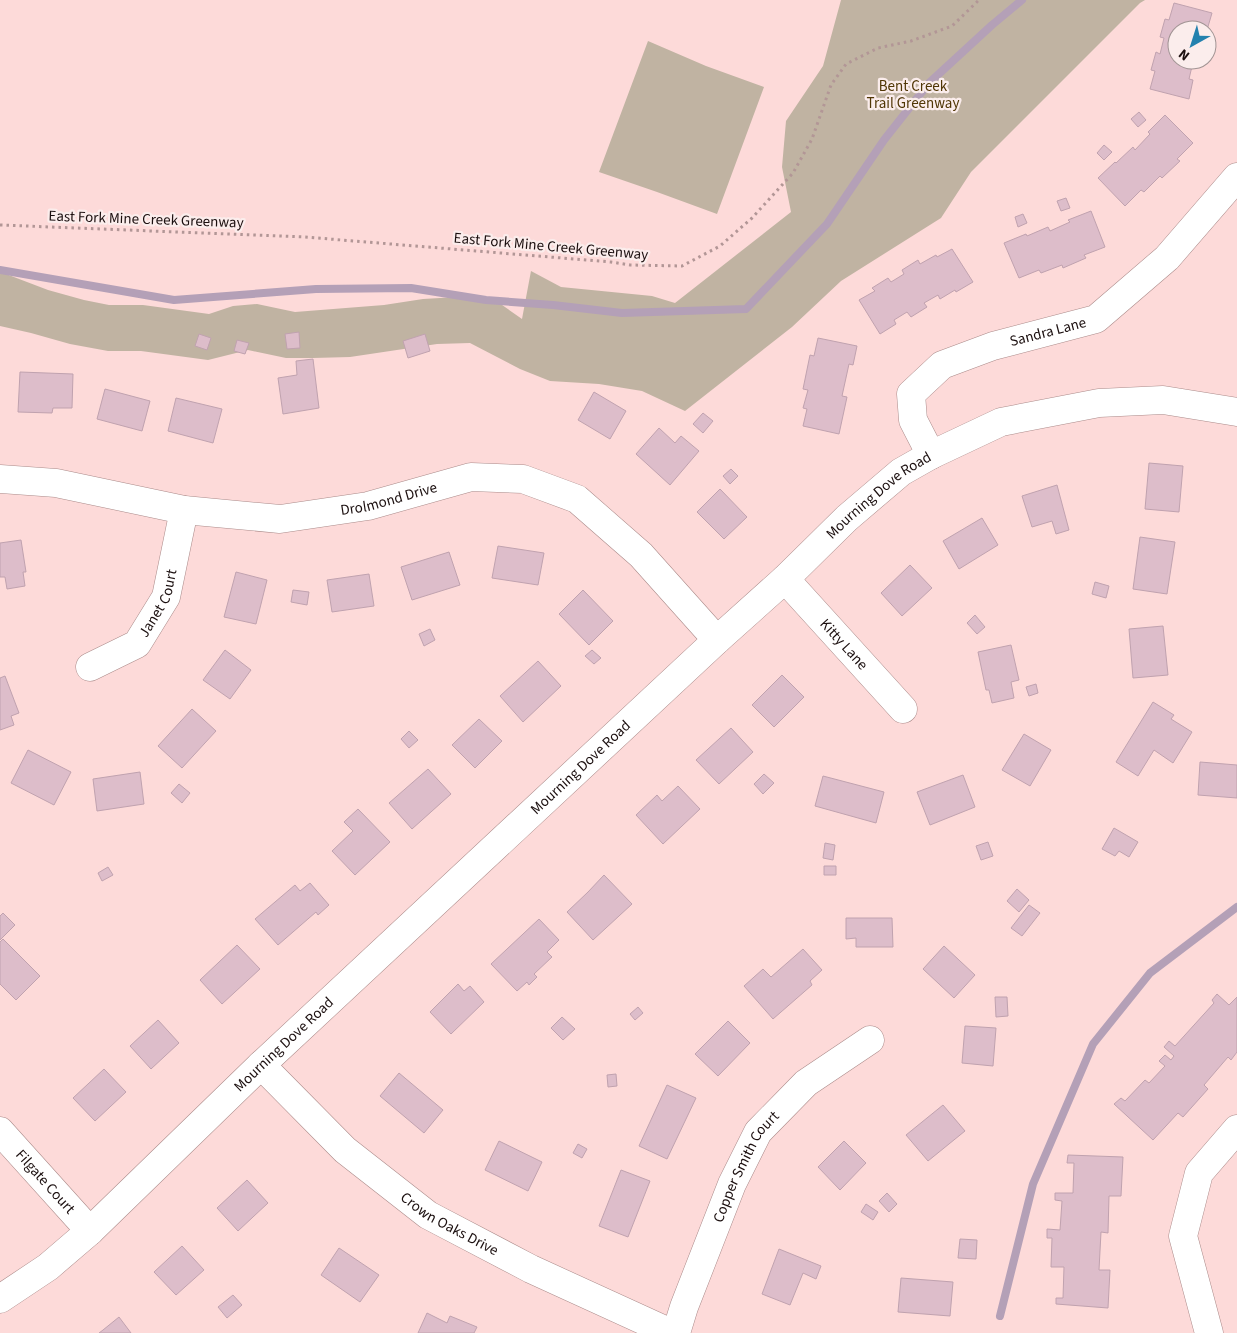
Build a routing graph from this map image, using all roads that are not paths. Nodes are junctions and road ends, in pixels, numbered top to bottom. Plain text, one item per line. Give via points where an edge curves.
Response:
1 (1237, 178) edge
2 (1237, 412) edge
3 (931, 455) junction
4 (0, 479) edge
5 (184, 510) junction
6 (785, 579) junction
7 (717, 640) junction
8 (90, 667) dead end
9 (903, 709) dead end
10 (870, 1040) dead end
11 (261, 1065) junction
12 (1237, 1129) edge
13 (0, 1131) edge
14 (90, 1231) junction
15 (0, 1300) edge
16 (671, 1333) edge
17 (676, 1333) edge
18 (1209, 1333) edge

1 - 3 street, Sandra Lane via 1167,258 1096,318 993,346 942,365 911,394 913,420
2 - 3 street, Mourning Dove Road via 1163,400 1099,403 1001,422
3 - 6 street, Mourning Dove Road via 901,472 847,518
4 - 5 street, Drolmond Drive via 56,483
5 - 7 street, Drolmond Drive via 280,519 368,506 472,477 524,479 577,499 641,555
5 - 8 street, Janet Court via 166,597 137,644
6 - 7 street, Mourning Dove Road
6 - 9 street, Kitty Lane
7 - 11 street, Mourning Dove Road
10 - 17 street, Copper Smith Court via 806,1082 758,1132 732,1184
11 - 14 street, Mourning Dove Road
11 - 16 street, Crown Oaks Drive via 345,1150 428,1215 532,1269
12 - 18 street via 1199,1173 1184,1236
13 - 14 street, Filgate Court
14 - 15 street, Mourning Dove Road via 48,1267

